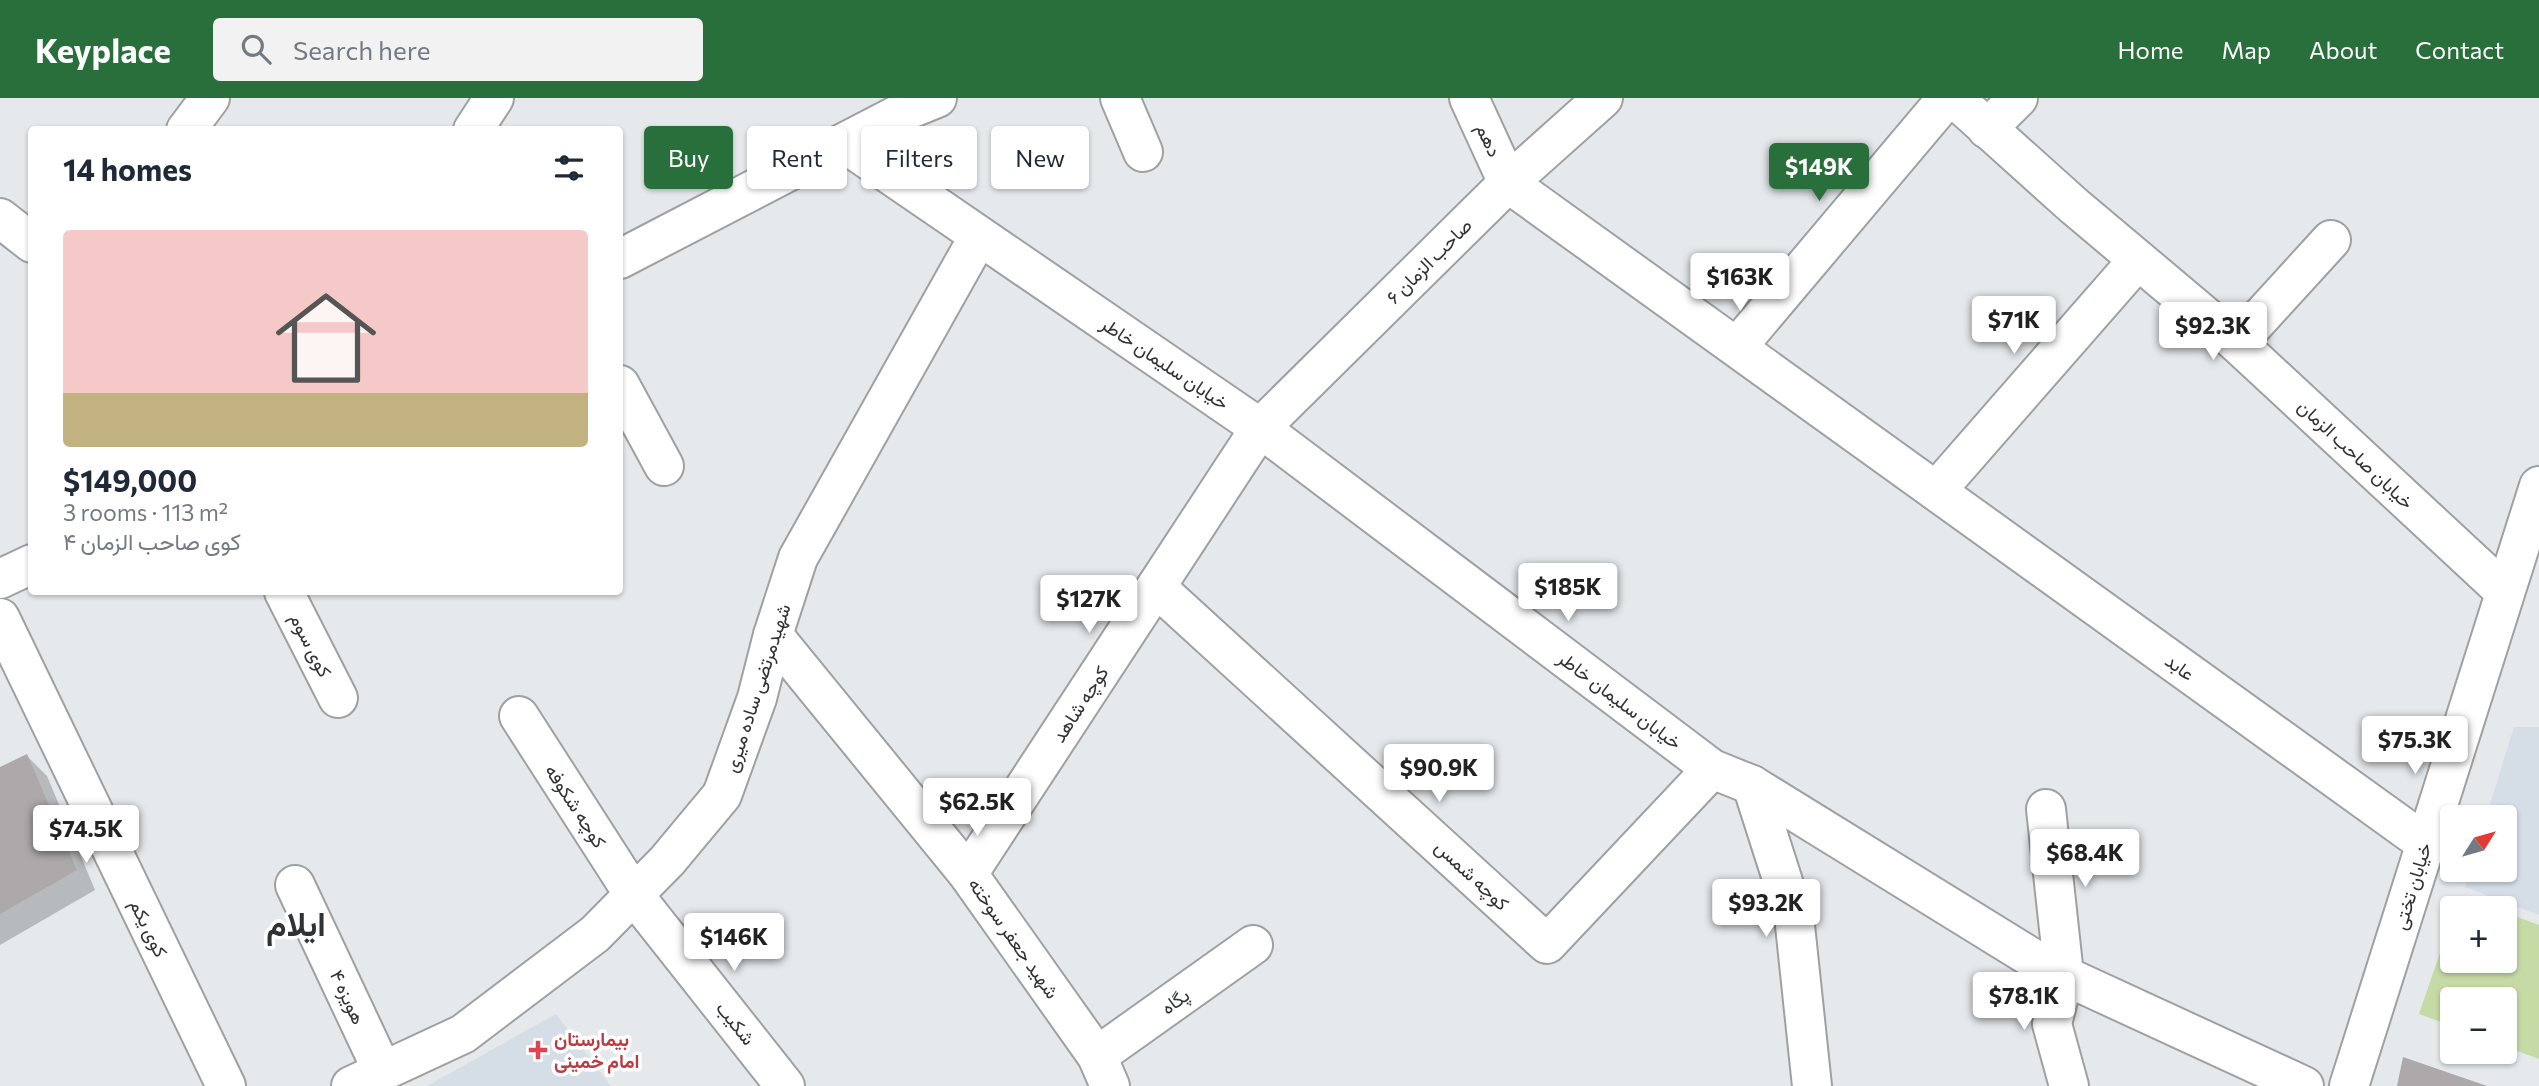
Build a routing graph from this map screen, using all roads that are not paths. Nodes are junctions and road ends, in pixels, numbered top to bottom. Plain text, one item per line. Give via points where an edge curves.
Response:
1 (210, 98) edge
2 (494, 98) edge
3 (1120, 98) edge
4 (1469, 98) edge
5 (1603, 98) edge
6 (1947, 98) edge
7 (1954, 98) edge
8 (2018, 98) edge
9 (910, 102) edge
10 (189, 126) edge
11 (476, 126) edge
12 (1987, 129) junction
13 (847, 141) edge
14 (847, 145) edge
15 (1143, 152) dead end
16 (1508, 183) junction
17 (755, 189) edge
18 (0, 218) edge
19 (979, 236) junction
20 (28, 240) edge
21 (2331, 240) dead end
22 (623, 257) edge
23 (2138, 260) junction
24 (2237, 343) junction
25 (1737, 347) junction
26 (623, 391) edge
27 (1260, 428) junction
28 (664, 466) dead end
29 (2539, 486) edge
30 (1936, 491) junction
31 (28, 566) edge
32 (0, 579) edge
33 (1156, 587) junction
34 (2504, 591) junction
35 (286, 595) edge
36 (0, 618) edge
37 (773, 635) junction
38 (338, 698) dead end
39 (519, 716) dead end
40 (1712, 769) junction
41 (1752, 785) junction
42 (2046, 809) dead end
43 (2425, 843) junction
44 (968, 874) junction
45 (295, 885) dead end
46 (634, 895) junction
47 (1253, 945) dead end
48 (2064, 975) junction
49 (1104, 1071) edge
50 (367, 1078) edge
51 (226, 1086) edge
52 (785, 1086) edge
53 (1812, 1086) edge
54 (2069, 1086) edge
55 (2304, 1086) edge
56 (2349, 1086) edge

1 - 10 street
2 - 11 street
3 - 15 street
4 - 16 street, دهم
5 - 16 street, صاحب الزمان ۶
6 - 25 street
7 - 12 street, خیابان صاحب الزمان
8 - 12 street
9 - 13 street
12 - 23 street, خیابان صاحب الزمان
14 - 19 street, خیابان سلیمان خاطر
16 - 25 street, عابد
16 - 27 street, صاحب الزمان ۶
17 - 22 street
18 - 20 street
19 - 27 street, خیابان سلیمان خاطر
19 - 37 street, شهیدمرتضی ساده میری via 798,558
21 - 24 street
23 - 24 street, خیابان صاحب الزمان
23 - 30 street
24 - 34 street, خیابان صاحب الزمان
25 - 30 street, عابد
26 - 28 street
27 - 33 street, کوچه شاهد
27 - 40 street, خیابان سلیمان خاطر
29 - 34 street, خیابان تختی
30 - 43 street, عابد
31 - 32 street
33 - 40 street, کوچه شمس via 1547,944
33 - 44 street, کوچه شاهد
34 - 43 street, خیابان تختی
35 - 38 street, کوی سوم
36 - 51 street, کوی یکم
37 - 44 street, شهید جعفر سوخته
37 - 46 street, شهیدمرتضی ساده میری via 757,698 722,795
39 - 46 street, کوچه شکوفه
40 - 41 street, خیابان سلیمان خاطر
41 - 48 street, خیابان سلیمان خاطر
41 - 53 street via 1794,916
42 - 48 street
43 - 56 street, خیابان تختی
44 - 49 street, شهید جعفر سوخته
45 - 50 street, هویزه ۴
46 - 50 street, شهیدمرتضی ساده میری via 596,934 463,1034
46 - 52 street, شکیب
47 - 49 street, پگاه
48 - 54 street via 2052,1024
48 - 55 street, خیابان سلیمان خاطر

